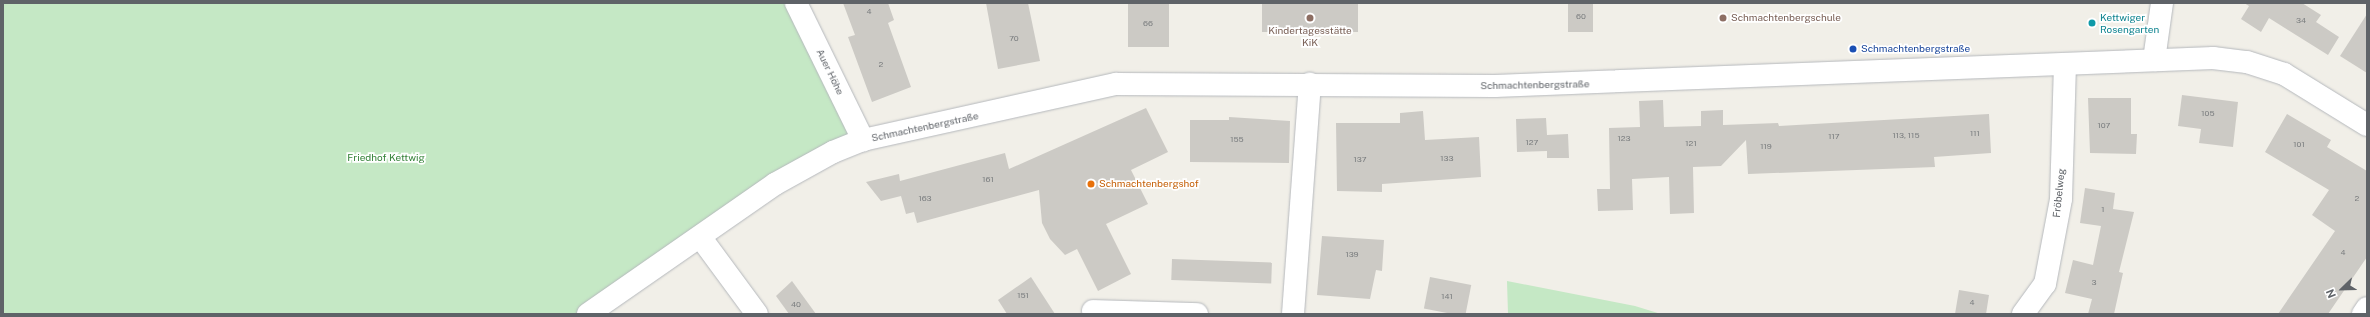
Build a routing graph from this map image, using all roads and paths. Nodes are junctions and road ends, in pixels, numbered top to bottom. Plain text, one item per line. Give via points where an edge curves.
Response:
1 (796, 3) edge
2 (2162, 3) edge
3 (2154, 60) junction
4 (2065, 64) junction
5 (1310, 84) junction
6 (2367, 125) edge
7 (863, 140) junction
8 (701, 238) junction
9 (2367, 308) edge
10 (1093, 311) dead end
11 (588, 314) edge
12 (757, 314) edge
13 (1197, 314) edge
14 (1293, 314) edge
15 (2023, 314) edge
16 (2363, 314) edge

1 - 7 street, Auer Höhe
2 - 3 street
3 - 4 street, Schmachtenbergstraße
3 - 6 street, Schmachtenbergstraße via 2213,58 2247,62 2284,74
4 - 5 street, Schmachtenbergstraße via 1495,86
4 - 15 street, Fröbelweg via 2061,199 2044,284
5 - 7 street, Schmachtenbergstraße via 1116,84
5 - 14 street
7 - 8 street, Schmachtenbergstraße via 833,152 776,184
8 - 11 street, Schmachtenbergstraße
8 - 12 street
9 - 16 street
10 - 13 street

